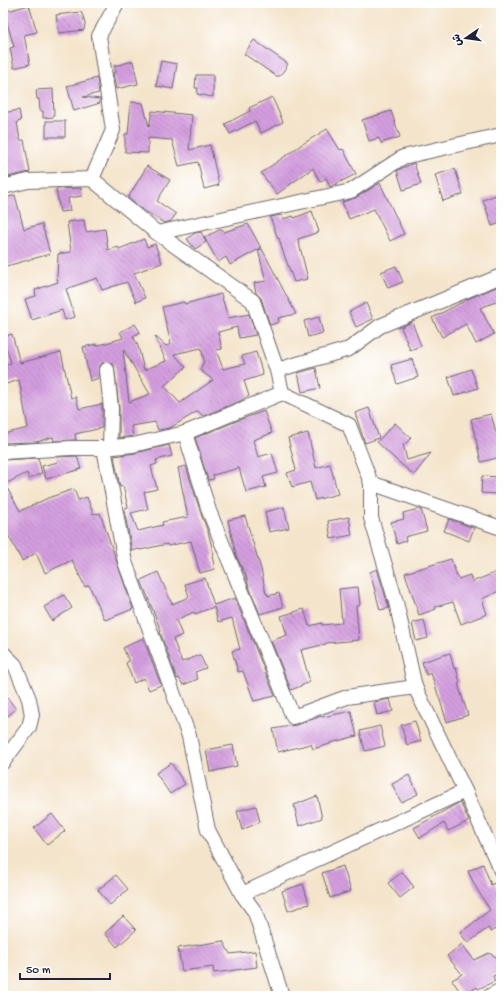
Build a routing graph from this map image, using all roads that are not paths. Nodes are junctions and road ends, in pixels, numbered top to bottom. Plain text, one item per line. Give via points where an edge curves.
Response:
1 (117, 3) edge
2 (501, 135) edge
3 (92, 179) junction
4 (3, 187) edge
5 (157, 232) junction
6 (501, 276) edge
7 (107, 370) dead end
8 (277, 370) junction
9 (282, 393) junction
10 (185, 433) junction
11 (107, 448) junction
12 (3, 452) edge
13 (371, 483) junction
14 (501, 528) edge
15 (3, 653) edge
16 (415, 687) junction
17 (3, 762) edge
18 (465, 791) junction
19 (501, 870) edge
20 (242, 894) junction
21 (501, 990) edge
22 (282, 996) edge
23 (490, 996) edge

1 - 3 street via 99,36 113,130
2 - 5 street via 403,157 351,191
3 - 4 street via 28,181
3 - 5 street
5 - 8 street via 253,301
6 - 8 street via 380,326 349,349
7 - 11 street via 111,409
8 - 9 street
9 - 10 street
9 - 13 street via 349,425
10 - 11 street via 134,445
10 - 16 street via 209,510 293,717 347,697
11 - 12 street
11 - 20 street via 124,562 189,736 208,830
13 - 14 street
13 - 16 street via 371,518 396,602
15 - 17 street via 15,665 29,699 32,715 29,727
16 - 18 street
18 - 19 street
18 - 20 street
20 - 22 street via 255,912
21 - 23 street

